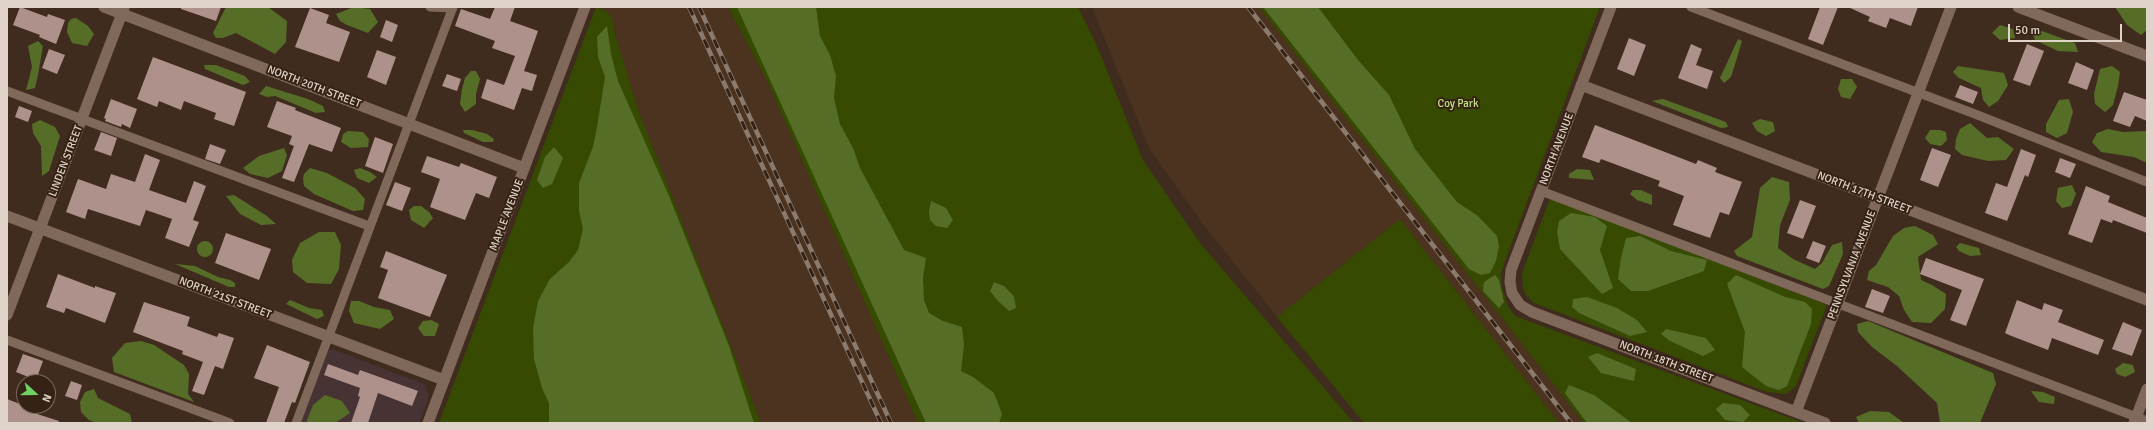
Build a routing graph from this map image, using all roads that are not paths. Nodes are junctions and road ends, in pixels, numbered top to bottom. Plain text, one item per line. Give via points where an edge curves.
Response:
1 (104, 7) edge
2 (430, 7) edge
3 (585, 7) edge
4 (1611, 7) edge
5 (1691, 7) edge
6 (1951, 7) edge
7 (2018, 7) edge
8 (453, 8) edge
9 (123, 10) edge
10 (2147, 56) edge
11 (1581, 85) junction
12 (7, 91) edge
13 (1918, 93) junction
14 (81, 120) junction
15 (409, 124) junction
16 (524, 168) junction
17 (2147, 182) edge
18 (1541, 191) junction
19 (1878, 198) junction
20 (7, 216) edge
21 (369, 226) junction
22 (40, 228) junction
23 (1512, 293) joint
24 (2147, 300) edge
25 (1838, 302) junction
26 (7, 315) edge
27 (328, 337) junction
28 (7, 340) edge
29 (444, 380) junction
30 (2147, 389) edge
31 (1796, 412) junction
32 (2135, 420) edge
33 (2147, 421) edge
34 (230, 423) edge
35 (296, 423) edge
36 (428, 423) edge
37 (1825, 423) edge

1 - 9 street, NORTH 20TH STREET
2 - 8 lane
3 - 16 street, MAPLE AVENUE
4 - 11 street, NORTH AVENUE
5 - 13 lane
6 - 13 street, PENNSYLVANIA AVENUE
7 - 10 street
8 - 15 lane
9 - 14 street, LINDEN STREET
9 - 15 street, NORTH 20TH STREET
11 - 18 street, NORTH AVENUE
11 - 19 street, NORTH 17TH STREET
12 - 14 lane
13 - 17 lane
13 - 19 street, PENNSYLVANIA AVENUE
14 - 21 lane
14 - 22 street, LINDEN STREET
15 - 16 street, NORTH 20TH STREET
15 - 21 lane
16 - 29 street, MAPLE AVENUE
18 - 23 street, NORTH AVENUE via 1511,270
18 - 25 lane
19 - 24 street, NORTH 17TH STREET
19 - 25 street, PENNSYLVANIA AVENUE
20 - 22 street, NORTH 21ST STREET
21 - 27 lane
22 - 26 street, LINDEN STREET
22 - 27 street, NORTH 21ST STREET
23 - 31 street, NORTH 18TH STREET via 1520,305 1532,312
25 - 31 street, PENNSYLVANIA AVENUE
25 - 32 lane
27 - 29 street, NORTH 21ST STREET
27 - 35 lane
28 - 34 lane
29 - 36 street, MAPLE AVENUE
30 - 32 street
31 - 37 street, NORTH 18TH STREET
32 - 33 lane

